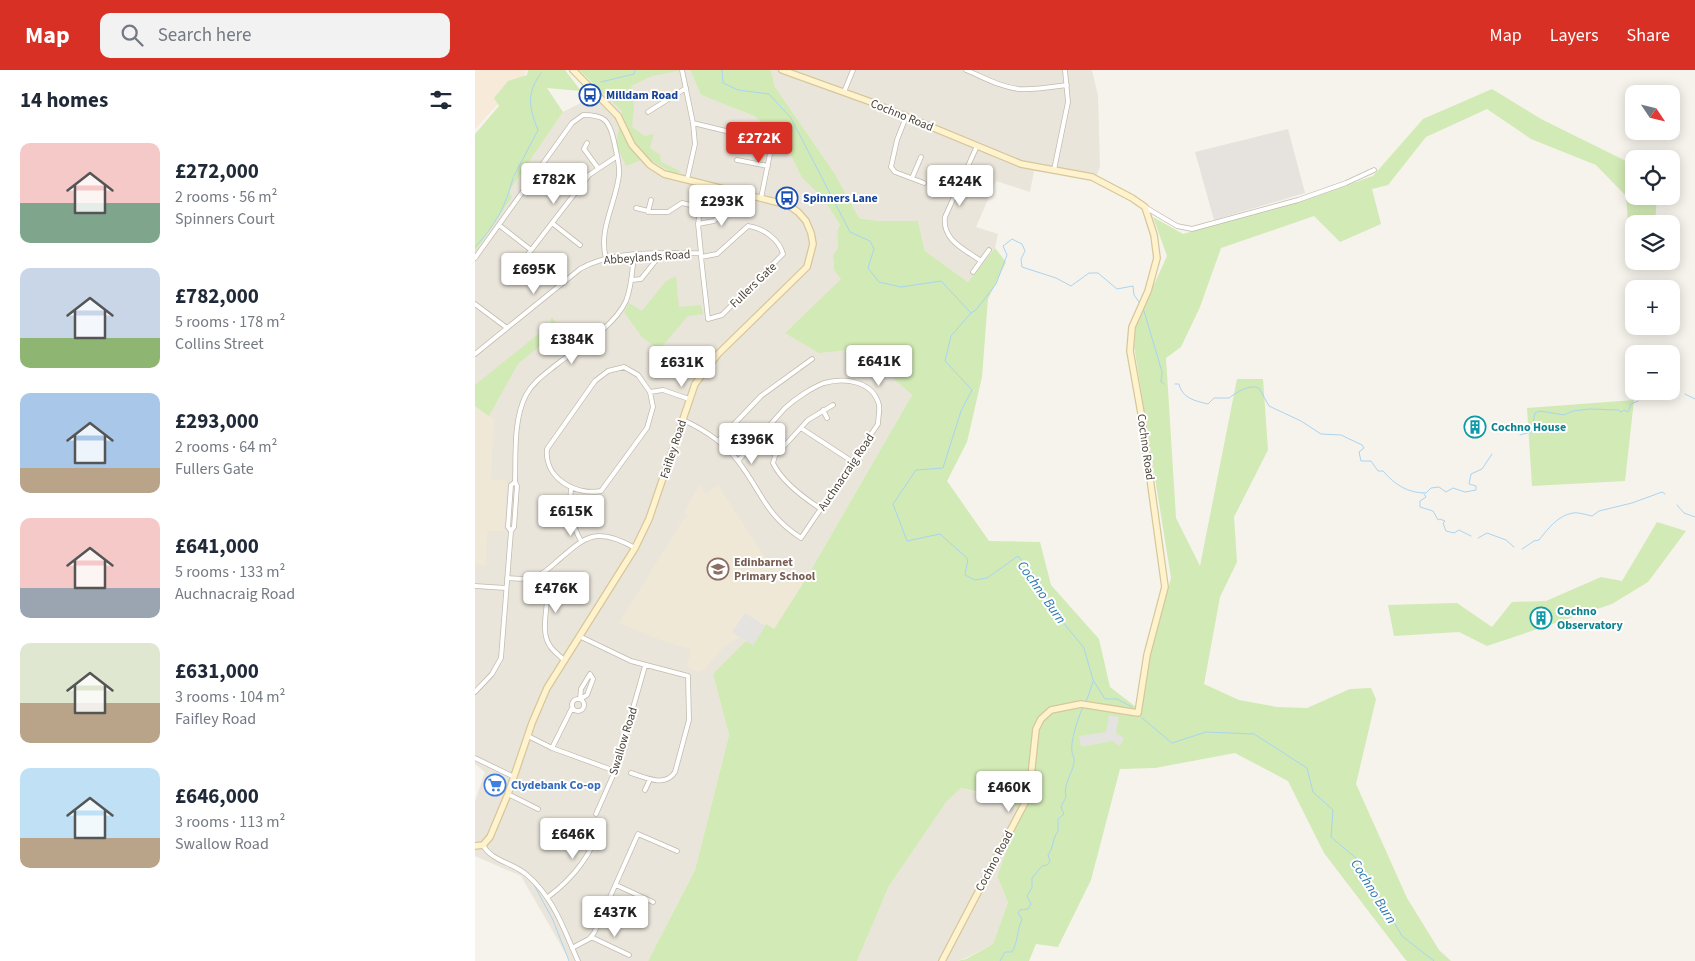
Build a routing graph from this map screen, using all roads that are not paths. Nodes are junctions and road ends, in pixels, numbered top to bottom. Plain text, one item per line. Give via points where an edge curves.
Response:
1 (573, 70) edge
2 (681, 70) edge
3 (782, 70) edge
4 (853, 70) edge
5 (966, 70) edge
6 (1065, 70) edge
7 (1067, 85) junction
8 (686, 88) junction
9 (843, 92) junction
10 (648, 112) dead end
11 (906, 116) junction
12 (693, 123) junction
13 (730, 132) dead end
14 (774, 134) dead end
15 (587, 143) dead end
16 (977, 146) junction
17 (617, 157) junction
18 (921, 157) dead end
19 (737, 160) dead end
20 (768, 166) junction
21 (599, 168) junction
22 (1054, 170) junction
23 (1374, 170) dead end
24 (912, 178) junction
25 (687, 180) junction
26 (924, 183) dead end
27 (704, 185) junction
28 (761, 198) junction
29 (651, 200) dead end
30 (732, 204) dead end
31 (699, 207) junction
32 (1145, 207) junction
33 (636, 208) dead end
34 (648, 212) junction
35 (552, 223) junction
36 (698, 224) junction
37 (499, 225) junction
38 (580, 245) dead end
39 (531, 250) junction
40 (989, 250) dead end
41 (661, 254) junction
42 (634, 255) junction
43 (701, 255) junction
44 (475, 258) edge
45 (605, 258) junction
46 (981, 261) junction
47 (973, 272) dead end
48 (512, 276) dead end
49 (632, 280) junction
50 (475, 304) edge
51 (507, 328) junction
52 (475, 354) edge
53 (812, 359) dead end
54 (650, 392) junction
55 (689, 399) junction
56 (833, 405) dead end
57 (823, 410) junction
58 (827, 418) dead end
59 (683, 420) junction
60 (801, 428) junction
61 (718, 441) junction
62 (738, 461) junction
63 (853, 462) junction
64 (571, 489) junction
65 (821, 509) junction
66 (581, 541) junction
67 (635, 548) junction
68 (545, 572) junction
69 (507, 578) junction
70 (475, 586) edge
71 (506, 588) junction
72 (579, 636) junction
73 (565, 660) junction
74 (645, 666) junction
75 (475, 692) edge
76 (579, 699) junction
77 (572, 708) junction
78 (528, 736) junction
79 (552, 748) junction
80 (475, 758) edge
81 (615, 771) junction
82 (631, 773) dead end
83 (514, 778) junction
84 (650, 779) junction
85 (645, 790) dead end
86 (508, 794) junction
87 (538, 809) dead end
88 (596, 814) dead end
89 (599, 822) dead end
90 (483, 845) junction
91 (475, 846) edge
92 (677, 851) dead end
93 (615, 885) junction
94 (548, 897) junction
95 (653, 902) dead end
96 (591, 937) junction
97 (572, 948) junction
98 (629, 955) dead end
99 (579, 961) edge
100 (942, 961) edge

1 - 25 street, Faifley Road via 617,116 632,145 650,165 663,174
2 - 8 street
3 - 9 street, Cochno Road
4 - 9 street
5 - 7 street via 1018,89
6 - 7 street
7 - 22 street via 1068,102
8 - 10 street
8 - 12 street
9 - 11 street, Cochno Road
11 - 16 street, Cochno Road
11 - 24 street via 891,167 895,172
12 - 13 street
12 - 25 street via 695,144
14 - 20 street
15 - 21 street via 584,149
16 - 22 street, Cochno Road via 1026,166
16 - 46 street via 944,225 946,234 953,241
17 - 21 street
17 - 37 street via 610,126 605,119 583,115 573,123
17 - 45 street via 619,177 603,241
18 - 24 street
19 - 20 street
20 - 28 street
21 - 35 street via 589,175
22 - 32 street, Cochno Road via 1092,177
23 - 32 street via 1299,200 1192,229 1177,226
24 - 26 street
25 - 27 street, Faifley Road
27 - 28 street, Faifley Road
27 - 31 street
28 - 55 street, Faifley Road via 788,205 806,221 813,244 807,267 713,358
29 - 34 street
30 - 36 street via 714,221
31 - 34 street via 682,203 667,212
31 - 36 street
32 - 100 street, Cochno Road via 1154,234 1157,258 1153,277 1132,327 1130,352 1165,588 1147,655 1138,713 1086,704 1051,710 1038,723 1029,795
33 - 34 street
35 - 38 street
35 - 39 street
36 - 43 street
37 - 39 street
37 - 44 street
39 - 48 street
40 - 46 street
41 - 42 street, Abbeylands Road
41 - 43 street, Abbeylands Road
41 - 49 street via 641,279
42 - 45 street, Abbeylands Road
42 - 49 street
43 - 43 street, Fullers Gate via 717,254 748,226 771,236 783,254 721,315 708,319
45 - 51 street, Abbeylands Road via 580,269
46 - 47 street
49 - 69 street via 617,316 538,379 527,394 519,423 515,482 511,485
50 - 51 street
51 - 52 street, Abbeylands Road
53 - 61 street via 761,396
54 - 55 street via 663,390
54 - 64 street via 653,407 647,428 607,485 595,492
54 - 64 street via 638,375 624,367 609,371 595,381 547,449 551,471
55 - 59 street, Faifley Road
56 - 57 street
57 - 58 street
57 - 60 street
59 - 61 street
59 - 67 street, Faifley Road via 649,519
60 - 63 street
60 - 65 street via 775,456 773,463 804,498
61 - 62 street
62 - 63 street, Auchnacraig Road via 793,401 823,384 843,380 867,387 879,407 878,424
62 - 65 street, Auchnacraig Road via 771,513 801,538
63 - 65 street, Auchnacraig Road
64 - 66 street via 569,511
66 - 67 street via 607,535
66 - 68 street
67 - 72 street, Faifley Road
68 - 69 street via 530,578
68 - 73 street via 549,581 545,636 550,647
69 - 71 street
70 - 71 street
71 - 75 street via 501,658 492,674
72 - 73 street, Faifley Road
72 - 74 street
73 - 78 street, Faifley Road via 541,701
74 - 81 street, Swallow Road
74 - 84 street via 688,676 689,720 676,769 673,776 665,780
76 - 76 street via 581,689 591,674 593,679 589,692
76 - 77 street via 574,700
76 - 77 street via 584,703 583,709 577,711
77 - 79 street
78 - 79 street
78 - 83 street, Faifley Road
79 - 81 street
80 - 83 street
81 - 88 street, Swallow Road
82 - 84 street
83 - 86 street, Faifley Road
84 - 85 street
86 - 87 street
86 - 90 street, Faifley Road via 490,837
89 - 94 street via 596,838 581,864
90 - 91 street
90 - 94 street via 492,856 525,873
92 - 93 street via 638,834
93 - 95 street
93 - 96 street
94 - 97 street
96 - 97 street
96 - 98 street
97 - 99 street

